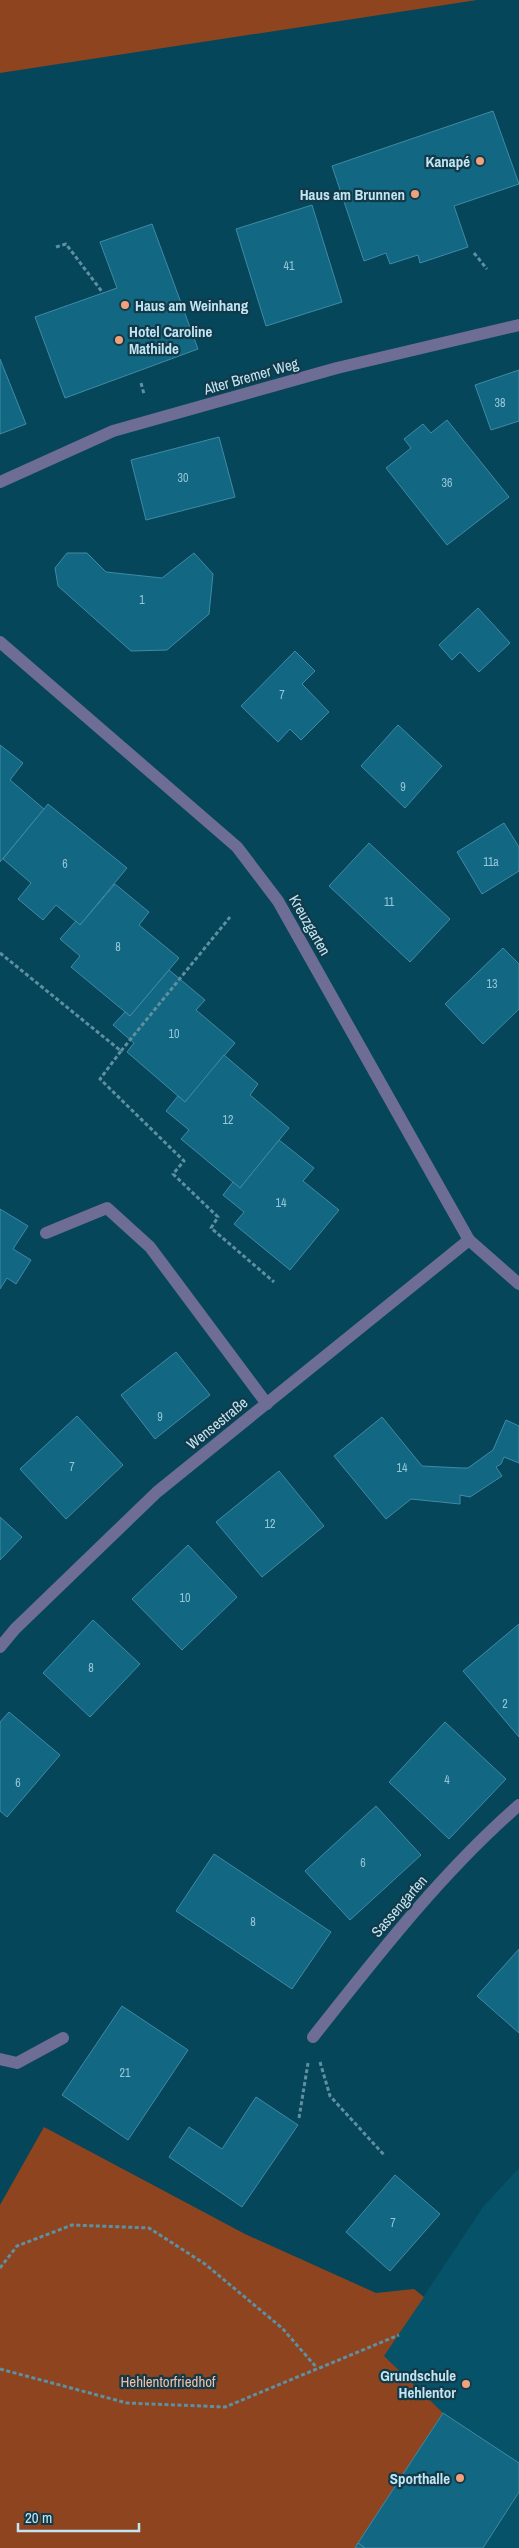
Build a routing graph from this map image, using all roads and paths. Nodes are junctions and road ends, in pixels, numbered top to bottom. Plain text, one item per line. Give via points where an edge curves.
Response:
1 (56, 247) dead end
2 (474, 253) dead end
3 (487, 269) dead end
4 (103, 293) dead end
5 (519, 325) edge
6 (0, 482) edge
7 (0, 642) edge
8 (230, 917) dead end
9 (0, 953) edge
10 (121, 1051) junction
11 (46, 1233) dead end
12 (469, 1240) junction
13 (274, 1282) dead end
14 (519, 1284) edge
15 (267, 1404) junction
16 (0, 1647) edge
17 (519, 1805) edge
18 (313, 2037) junction
19 (63, 2038) dead end
20 (0, 2059) edge
21 (299, 2118) dead end
22 (385, 2156) dead end
23 (0, 2268) edge
24 (399, 2335) dead end
25 (317, 2368) junction
26 (0, 2369) edge

1 - 4 path via 66,244
2 - 3 path
5 - 6 street, Alter Bremer Weg via 337,368 113,431
7 - 12 street, Kreuzgarten via 237,847 278,901
8 - 10 path
9 - 10 path
10 - 13 path via 100,1079 184,1161 174,1174 218,1217 211,1228
11 - 15 street via 107,1208 150,1247
12 - 14 street, Kreuzgarten
12 - 15 street, Wensestraße
15 - 16 street, Wensestraße via 157,1492
17 - 18 street, Sassengarten via 487,1833 396,1934
18 - 21 path
18 - 22 path via 330,2096
19 - 20 street via 17,2063
23 - 25 path via 17,2246 72,2225 149,2228 206,2264 274,2321
24 - 25 path
25 - 26 path via 225,2407 127,2404

